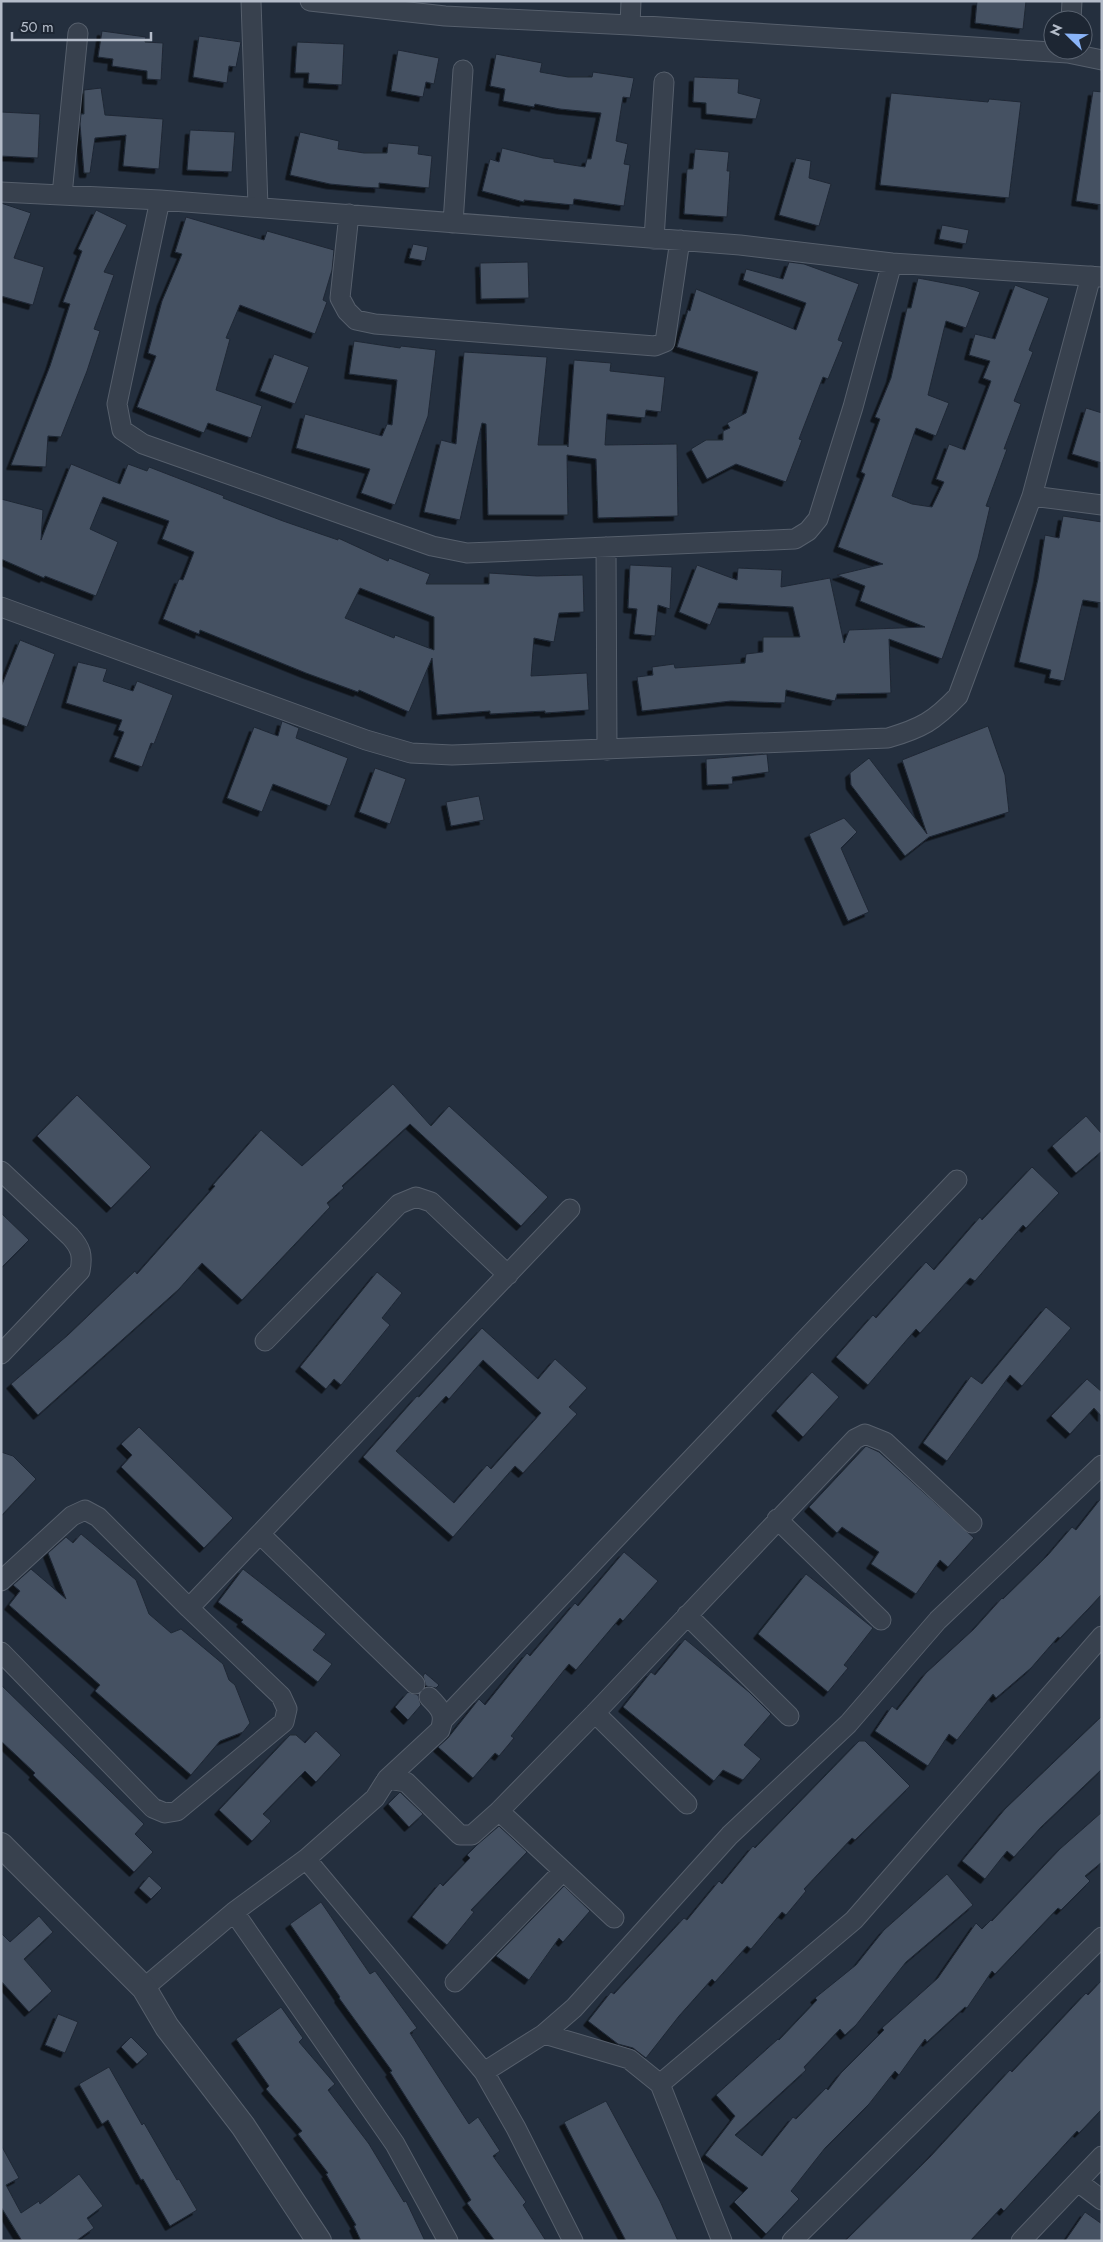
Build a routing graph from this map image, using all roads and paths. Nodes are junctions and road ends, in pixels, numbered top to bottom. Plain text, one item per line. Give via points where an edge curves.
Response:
1 (251, 1) edge
2 (310, 1) edge
3 (631, 1) edge
4 (630, 25) junction
5 (78, 33) dead end
6 (1043, 50) edge
7 (463, 70) dead end
8 (664, 82) dead end
9 (1, 192) edge
10 (62, 195) junction
11 (160, 200) junction
12 (258, 208) junction
13 (349, 214) junction
14 (454, 223) junction
15 (654, 238) junction
16 (680, 240) junction
17 (892, 263) junction
18 (1096, 277) edge
19 (1032, 496) junction
20 (1102, 505) edge
21 (606, 547) junction
22 (1, 607) edge
23 (607, 750) junction
24 (1, 1171) edge
25 (957, 1180) dead end
26 (570, 1209) dead end
27 (508, 1275) junction
28 (265, 1340) dead end
29 (1, 1354) edge
30 (1102, 1465) edge
31 (777, 1520) junction
32 (972, 1523) dead end
33 (260, 1534) junction
34 (1, 1581) edge
35 (189, 1608) junction
36 (687, 1615) junction
37 (881, 1620) dead end
38 (1102, 1636) edge
39 (1, 1652) edge
40 (595, 1713) junction
41 (790, 1716) dead end
42 (444, 1719) junction
43 (387, 1779) junction
44 (687, 1804) dead end
45 (498, 1811) junction
46 (1, 1845) edge
47 (306, 1859) junction
48 (563, 1871) junction
49 (234, 1912) junction
50 (614, 1918) dead end
51 (1102, 1937) edge
52 (455, 1982) dead end
53 (144, 1988) junction
54 (544, 2034) junction
55 (484, 2072) junction
56 (660, 2084) junction
57 (1102, 2156) edge
58 (1078, 2182) junction
59 (1102, 2200) edge
60 (319, 2241) edge
61 (448, 2241) edge
62 (573, 2241) edge
63 (722, 2241) edge
64 (792, 2241) edge
65 (1021, 2241) edge

1 - 12 street
2 - 4 street via 445,16
3 - 4 street
4 - 6 street
5 - 10 street
7 - 14 street
8 - 15 street
9 - 10 street
10 - 11 street
11 - 12 street
11 - 21 street via 117,404 122,430 143,444 432,546 467,553
12 - 13 street
13 - 14 street
13 - 16 street via 340,298 356,320 529,337 654,346 664,342
14 - 15 street
15 - 16 street
16 - 17 street
17 - 18 street
17 - 21 street via 853,407 818,518 808,531 795,539
18 - 19 street
19 - 20 street
19 - 23 street via 958,696 937,717 888,738
21 - 23 street
22 - 23 street via 411,754
24 - 29 street via 70,1236 79,1246 82,1258 80,1272
25 - 42 street
26 - 27 street
27 - 28 street via 430,1202 416,1197 399,1204
27 - 33 street
30 - 54 street via 954,1603 848,1724 730,1835 574,2008
31 - 32 street via 855,1439 865,1434 885,1442
31 - 36 street
31 - 37 street
33 - 35 street
33 - 42 street via 441,1709
34 - 35 street via 72,1516 85,1510 98,1517
35 - 39 street via 281,1696 288,1709 284,1722 177,1811 165,1813 153,1808
36 - 40 street
36 - 41 street
38 - 56 street via 854,1920
40 - 44 street
40 - 45 street
42 - 43 street via 440,1730
43 - 45 street via 406,1782 460,1835 472,1835
43 - 47 street via 375,1798
45 - 48 street
46 - 53 street
47 - 49 street
47 - 55 street
48 - 50 street
48 - 52 street
49 - 53 street
49 - 61 street via 395,2144
51 - 64 street
53 - 60 street via 168,2027 243,2126
54 - 55 street
54 - 56 street via 629,2059
55 - 62 street
56 - 63 street
57 - 58 street
58 - 59 street
58 - 65 street

